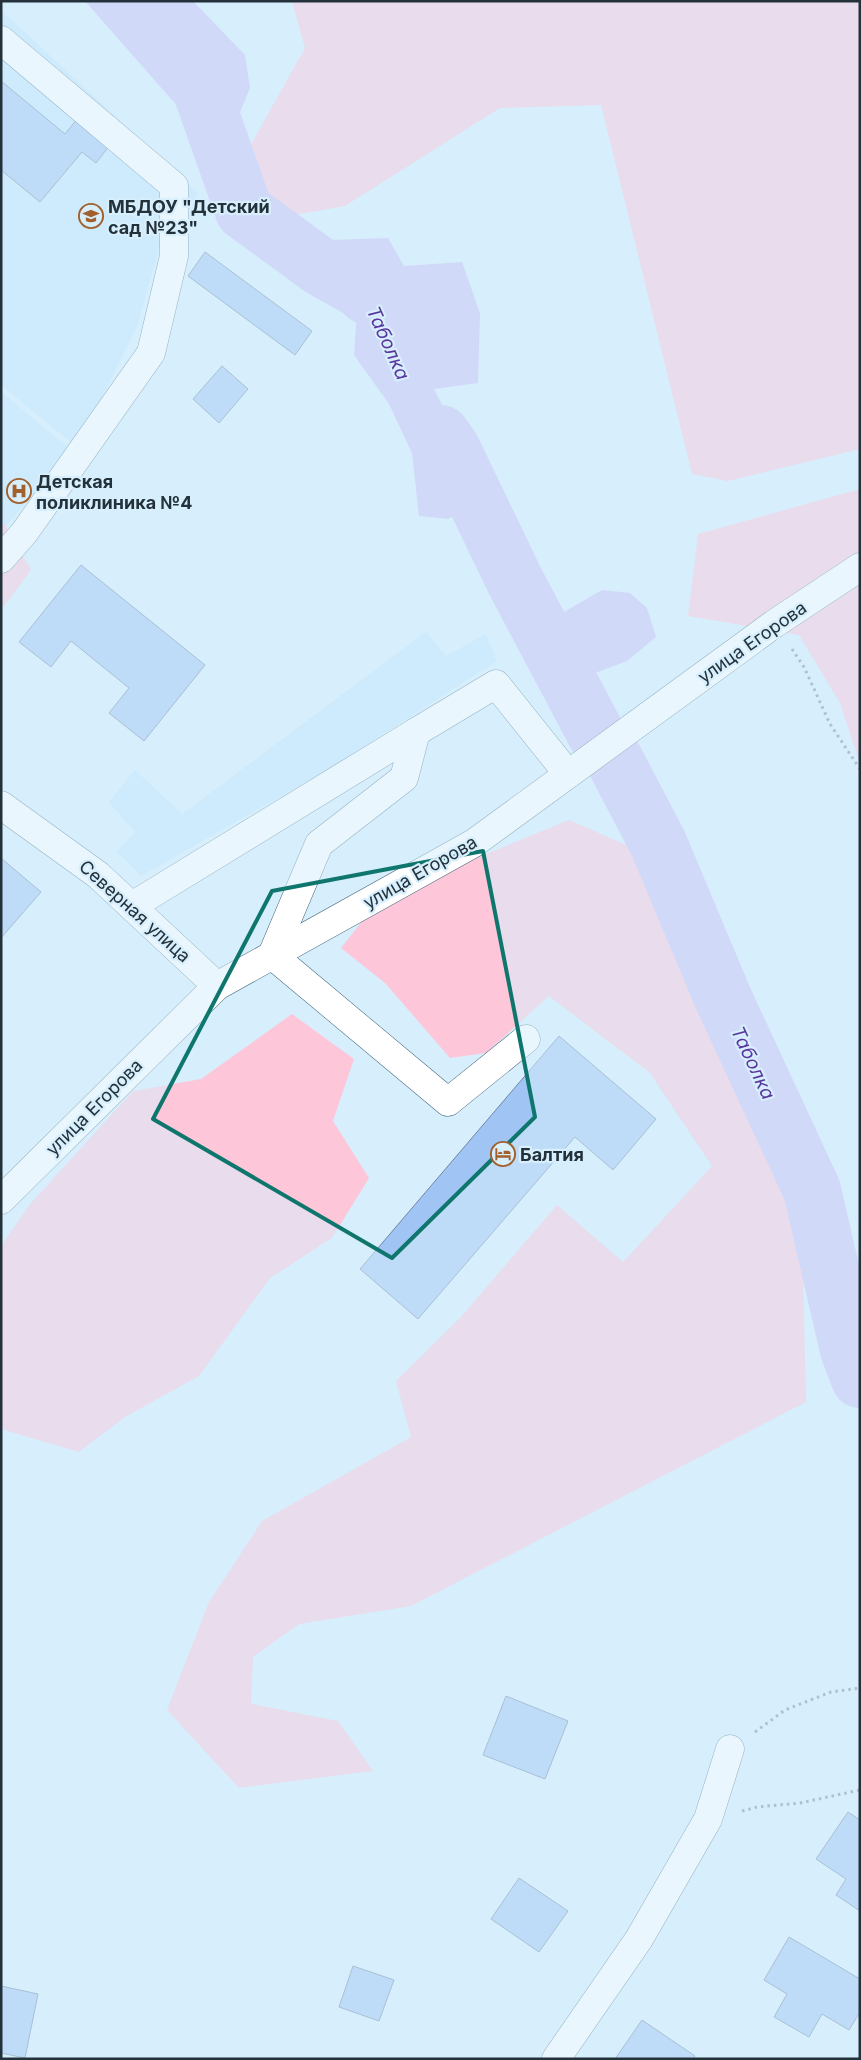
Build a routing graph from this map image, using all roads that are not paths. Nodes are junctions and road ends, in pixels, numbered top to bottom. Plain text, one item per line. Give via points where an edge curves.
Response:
1 (1, 40) edge
2 (1, 559) edge
3 (860, 567) edge
4 (416, 732) junction
5 (568, 774) junction
6 (1, 805) edge
7 (132, 906) junction
8 (272, 955) junction
9 (217, 986) junction
10 (526, 1039) dead end
11 (1, 1200) edge
12 (730, 1750) road end
13 (556, 2059) edge

1 - 2 street via 174,186 174,256 151,353 24,533
3 - 5 street, улица Егорова via 774,624
4 - 5 street via 496,684
4 - 7 street
4 - 8 street via 404,778 319,844
5 - 8 street, улица Егорова via 474,843
6 - 7 street, Северная улица via 98,875
7 - 9 street, Северная улица
8 - 9 street, улица Егорова
8 - 10 street via 448,1102
9 - 11 street, улица Егорова
12 - 13 street via 708,1819 639,1939

